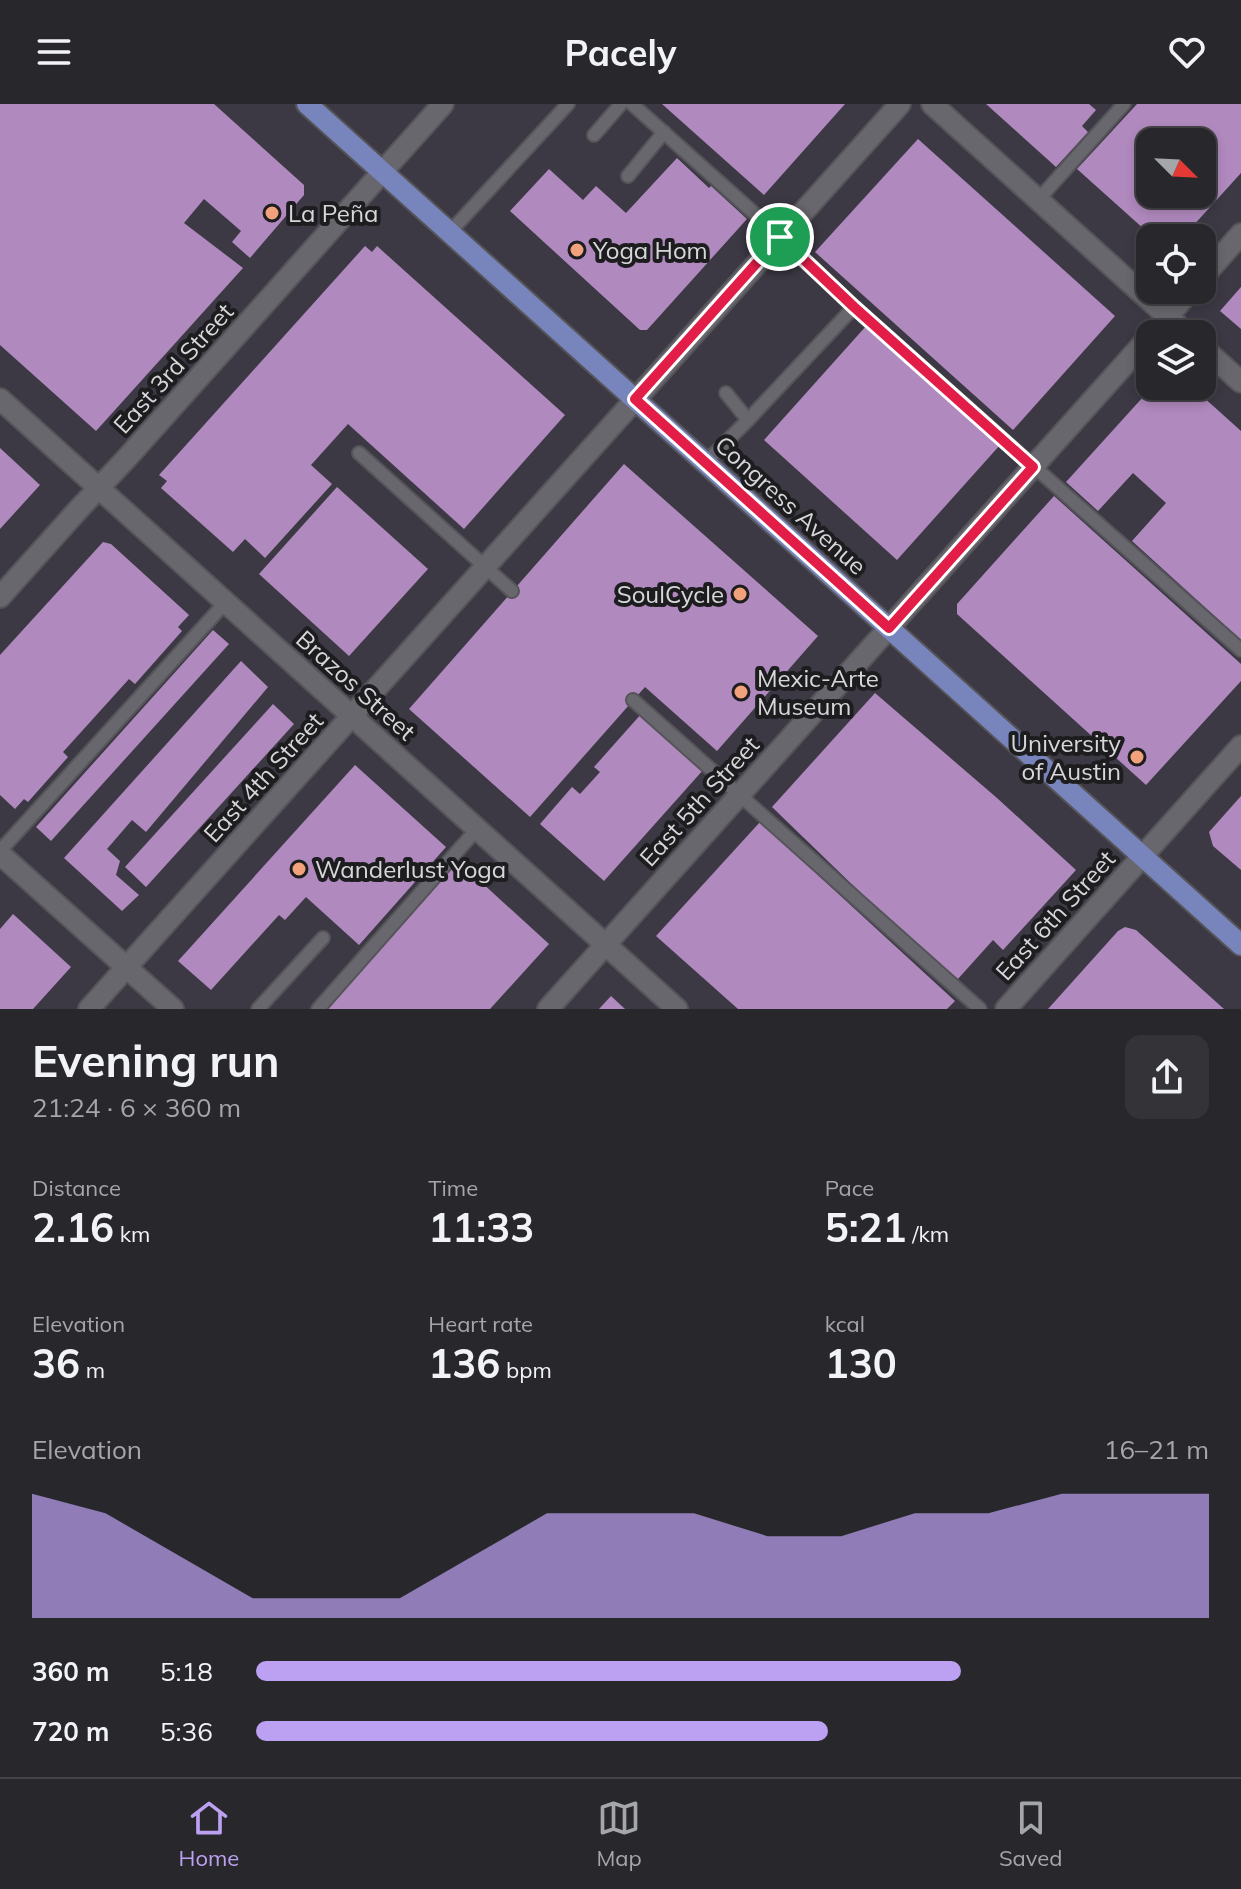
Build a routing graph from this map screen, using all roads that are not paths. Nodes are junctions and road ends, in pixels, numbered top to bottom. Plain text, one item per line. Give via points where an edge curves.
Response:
1 (307, 104) edge
2 (443, 104) edge
3 (568, 104) edge
4 (621, 104) edge
5 (632, 104) edge
6 (900, 104) edge
7 (932, 104) edge
8 (1124, 104) edge
9 (664, 132) junction
10 (594, 135) dead end
11 (382, 172) junction
12 (628, 176) dead end
13 (1038, 200) junction
14 (449, 233) junction
15 (1241, 234) edge
16 (780, 237) junction
17 (1216, 262) edge
18 (1179, 304) edge
19 (854, 307) junction
20 (1168, 317) junction
21 (1165, 320) edge
22 (1171, 320) edge
23 (1136, 352) edge
24 (1216, 360) edge
25 (1241, 382) edge
26 (726, 393) dead end
27 (0, 399) edge
28 (635, 399) junction
29 (748, 420) junction
30 (359, 453) dead end
31 (705, 463) junction
32 (1033, 467) junction
33 (98, 488) junction
34 (485, 567) junction
35 (512, 591) dead end
36 (0, 597) edge
37 (225, 603) junction
38 (889, 628) junction
39 (1241, 650) edge
40 (633, 700) dead end
41 (351, 716) junction
42 (1241, 746) edge
43 (741, 794) junction
44 (477, 829) junction
45 (0, 852) edge
46 (1142, 857) junction
47 (323, 938) dead end
48 (605, 945) junction
49 (1241, 945) edge
50 (127, 968) junction
51 (89, 1009) edge
52 (173, 1009) edge
53 (258, 1009) edge
54 (318, 1009) edge
55 (548, 1009) edge
56 (677, 1009) edge
57 (980, 1009) edge
58 (1006, 1009) edge

1 - 11 main road, Congress Avenue
2 - 11 street, East 3rd Street
3 - 14 lane
4 - 10 lane
5 - 9 lane
6 - 16 street, East 4th Street
7 - 13 street
8 - 13 lane
9 - 12 lane
9 - 16 lane
11 - 14 main road, Congress Avenue
11 - 33 street, East 3rd Street
13 - 20 street
14 - 28 main road, Congress Avenue
15 - 17 street
16 - 19 lane
16 - 28 street, East 4th Street
18 - 20 street, East 5th Street
19 - 29 lane
19 - 32 lane
20 - 21 street, East 5th Street
20 - 22 street
23 - 32 street, East 5th Street
24 - 25 street
26 - 29 lane
27 - 33 street, Brazos Street
28 - 31 main road, Congress Avenue
28 - 34 street, East 4th Street
29 - 31 lane
30 - 34 lane
31 - 38 main road, Congress Avenue
32 - 38 street, East 5th Street
32 - 39 lane
33 - 36 street, East 3rd Street
33 - 37 street, Brazos Street
34 - 35 lane
34 - 41 street, East 4th Street
37 - 41 street, Brazos Street
37 - 45 lane
38 - 43 street, East 5th Street
38 - 46 main road, Congress Avenue
40 - 43 lane
41 - 44 street, Brazos Street
41 - 50 street, East 4th Street
42 - 46 street, East 6th Street
43 - 48 street, East 5th Street
43 - 57 lane
44 - 48 street, Brazos Street
44 - 54 lane
45 - 50 street
46 - 49 main road, Congress Avenue
46 - 58 street, East 6th Street
47 - 53 lane
48 - 55 street, East 5th Street
48 - 56 street, Brazos Street
50 - 51 street, East 4th Street
50 - 52 street

